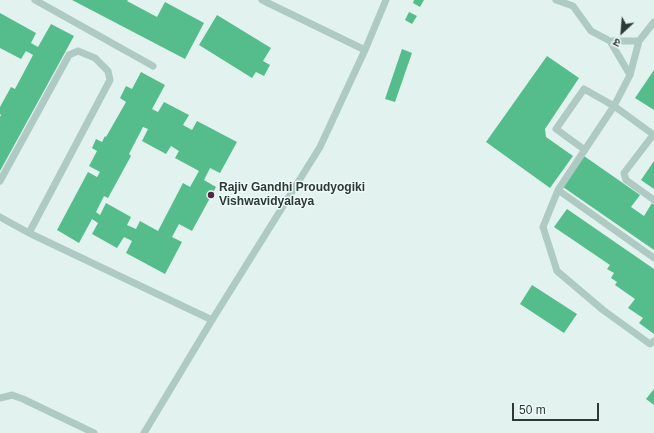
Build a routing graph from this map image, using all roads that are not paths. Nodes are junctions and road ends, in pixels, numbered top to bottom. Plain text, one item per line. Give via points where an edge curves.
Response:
1 (35, 0) edge
2 (386, 0) edge
3 (556, 0) edge
4 (267, 1) edge
5 (654, 22) edge
6 (610, 41) junction
7 (639, 41) junction
8 (365, 50) junction
9 (153, 66) dead end
10 (630, 75) junction
11 (614, 106) junction
12 (654, 135) edge
13 (585, 150) junction
14 (0, 181) edge
15 (558, 190) junction
16 (654, 200) edge
17 (0, 217) edge
18 (29, 233) junction
19 (654, 258) edge
20 (212, 320) junction
21 (654, 341) edge
22 (0, 398) edge
23 (94, 433) edge
24 (144, 433) edge

1 - 9 lane
2 - 8 lane
3 - 6 lane via 574,6 591,31
4 - 8 lane
5 - 7 lane
6 - 7 lane
6 - 10 lane
7 - 10 lane
8 - 20 lane via 320,147
10 - 11 lane
11 - 12 lane
11 - 13 lane
11 - 13 lane via 584,89 556,129
12 - 16 lane via 624,173 626,180
13 - 15 lane
14 - 18 lane via 69,55 78,51 95,58 108,71 110,80
15 - 19 lane
15 - 21 lane via 543,227 557,271 602,310 650,344
17 - 18 lane
18 - 20 lane
20 - 24 lane
22 - 23 lane via 12,395 23,399

